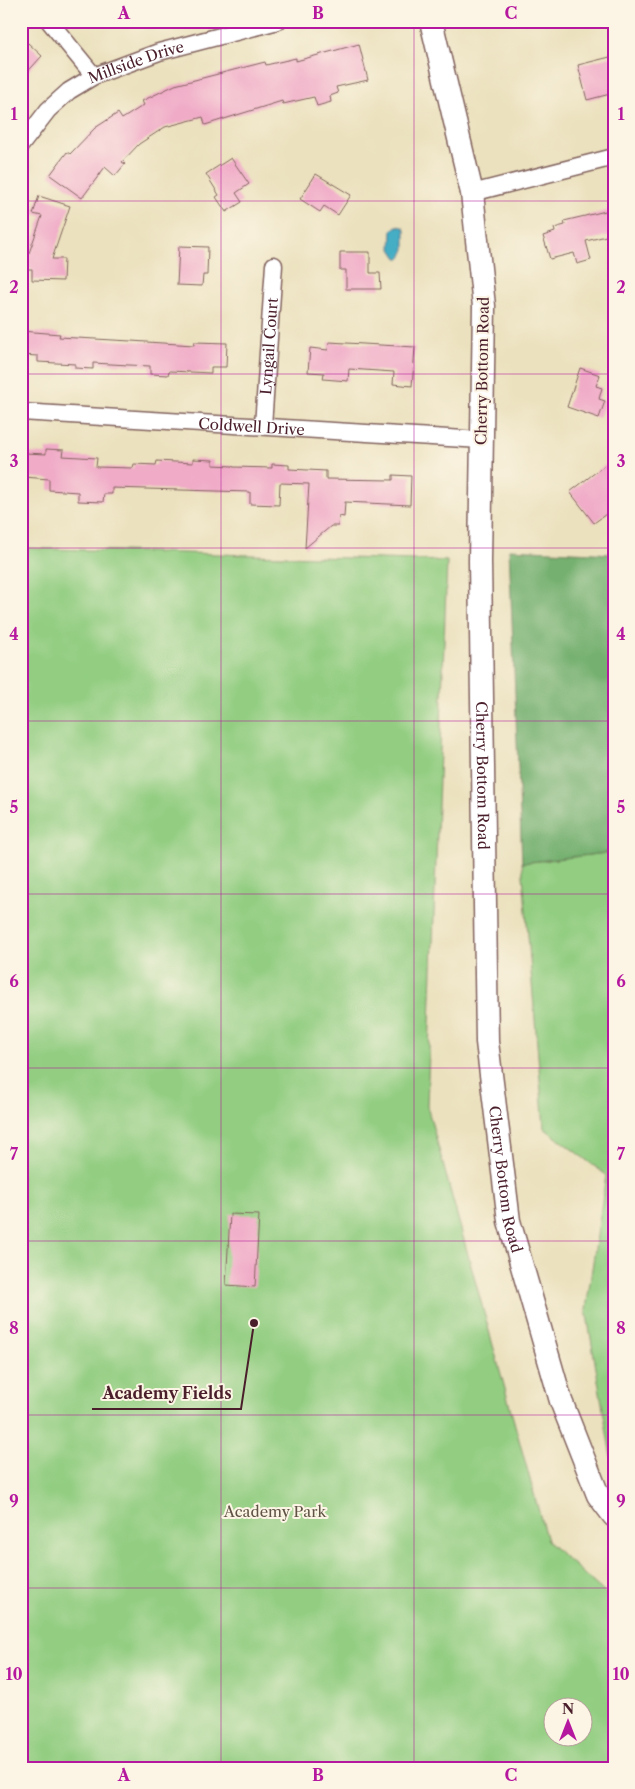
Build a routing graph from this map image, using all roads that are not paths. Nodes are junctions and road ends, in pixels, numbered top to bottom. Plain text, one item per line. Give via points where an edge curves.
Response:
1 (49, 21) edge
2 (278, 21) edge
3 (431, 21) edge
4 (94, 76) junction
5 (21, 145) edge
6 (614, 157) edge
7 (472, 193) junction
8 (274, 266) dead end
9 (21, 412) edge
10 (263, 426) junction
11 (481, 440) junction
12 (614, 1516) edge

1 - 4 street
2 - 4 street, Millside Drive via 159,52
3 - 7 main road, Cherry Bottom Road
4 - 5 street, Millside Drive via 55,104
6 - 7 street
7 - 11 main road, Cherry Bottom Road via 484,306
8 - 10 street, Lyngail Court
9 - 10 street, Coldwell Drive
10 - 11 street, Coldwell Drive
11 - 12 main road, Cherry Bottom Road via 480,594 488,1052 510,1221 561,1401 598,1495

